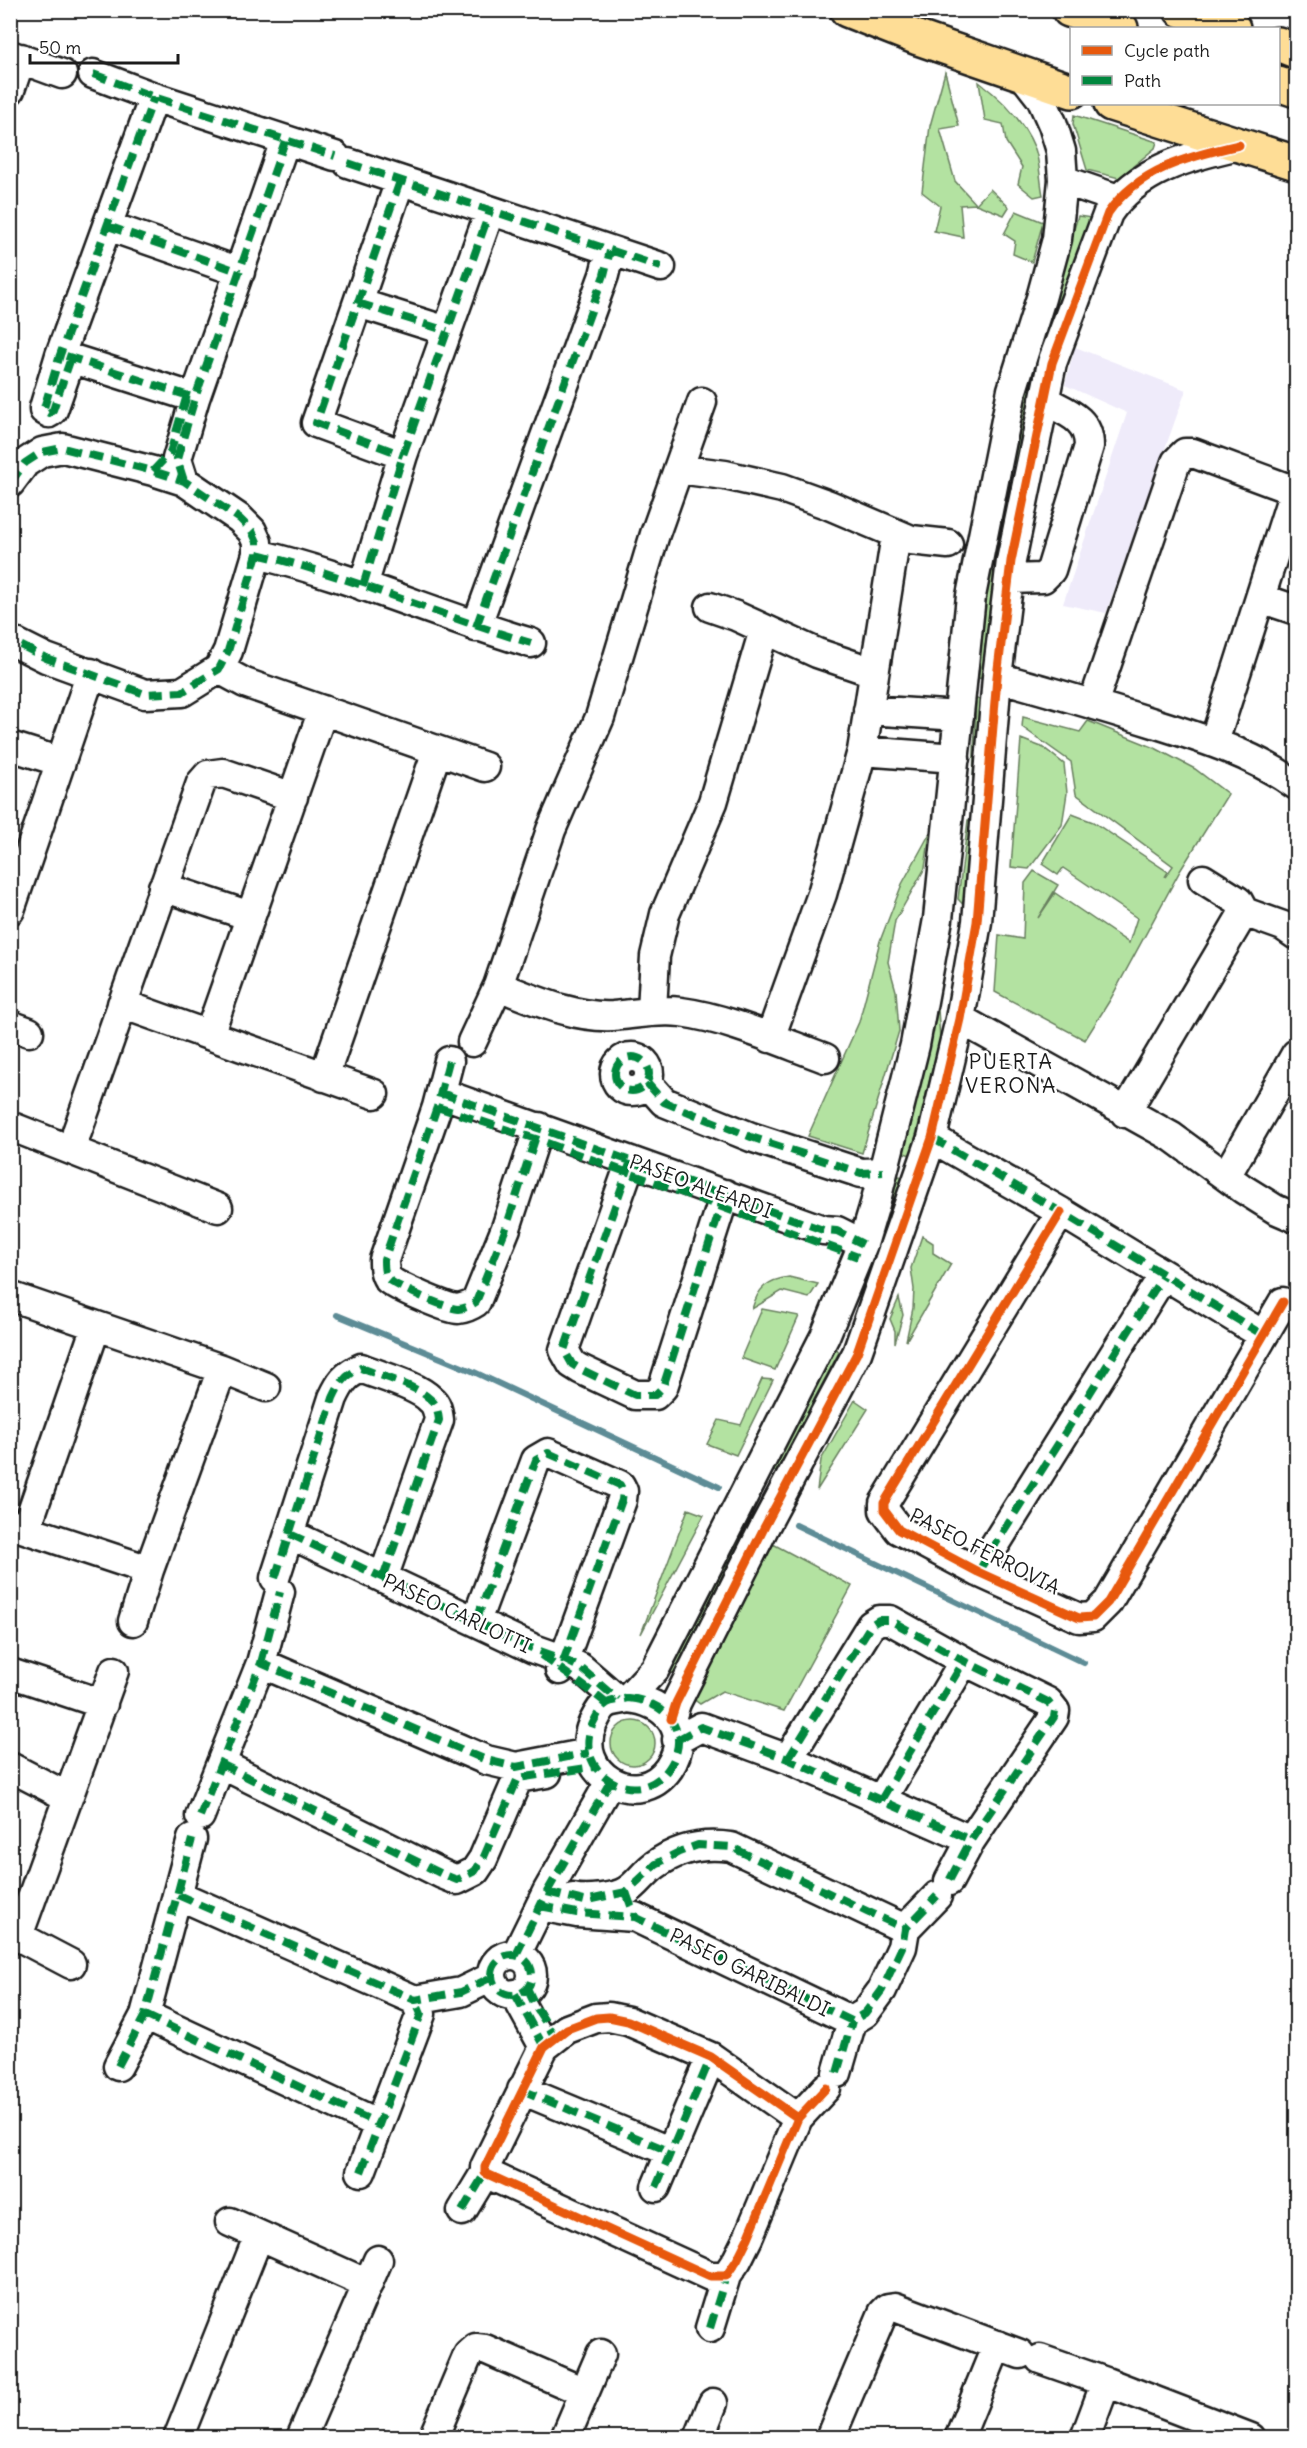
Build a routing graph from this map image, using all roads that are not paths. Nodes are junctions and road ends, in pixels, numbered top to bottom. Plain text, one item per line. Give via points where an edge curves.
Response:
1 (847, 10) edge
2 (1069, 10) edge
3 (1181, 10) edge
4 (1118, 27) edge
5 (1230, 27) edge
6 (1280, 45) edge
7 (1296, 51) edge
8 (16, 56) edge
9 (62, 74) dead end
10 (93, 74) dead end
11 (1023, 75) junction
12 (1280, 85) edge
13 (10, 90) edge
14 (1296, 90) edge
15 (1070, 91) edge
16 (154, 97) junction
17 (1114, 105) edge
18 (285, 141) junction
19 (1239, 145) junction
20 (1296, 163) edge
21 (1063, 180) junction
22 (400, 181) junction
23 (1118, 199) junction
24 (490, 211) junction
25 (108, 226) junction
26 (610, 251) junction
27 (661, 267) dead end
28 (240, 272) junction
29 (358, 303) junction
30 (447, 331) junction
31 (191, 396) junction
32 (1044, 400) junction
33 (702, 402) dead end
34 (404, 455) junction
35 (678, 469) junction
36 (153, 471) junction
37 (184, 481) junction
38 (10, 483) edge
39 (1295, 488) edge
40 (896, 535) junction
41 (948, 544) dead end
42 (257, 555) junction
43 (978, 558) junction
44 (1010, 570) junction
45 (363, 586) junction
46 (1260, 598) junction
47 (710, 607) dead end
48 (1296, 610) edge
49 (476, 627) junction
50 (764, 630) junction
51 (10, 640) edge
52 (531, 643) dead end
53 (219, 669) junction
54 (873, 672) junction
55 (91, 673) junction
56 (997, 677) junction
57 (1093, 704) junction
58 (323, 710) junction
59 (868, 710) junction
60 (959, 716) junction
61 (1214, 742) junction
62 (10, 746) edge
63 (437, 751) junction
64 (862, 751) junction
65 (955, 758) junction
66 (61, 762) junction
67 (484, 767) dead end
68 (1296, 785) edge
69 (292, 797) junction
70 (1203, 879) dead end
71 (163, 887) junction
72 (13, 895) edge
73 (1244, 912) junction
74 (250, 916) junction
75 (938, 919) junction
76 (977, 922) junction
77 (1296, 935) edge
78 (498, 986) junction
79 (122, 1004) junction
80 (652, 1010) junction
81 (960, 1019) junction
82 (208, 1035) junction
83 (770, 1038) junction
84 (472, 1042) dead end
85 (1296, 1054) edge
86 (825, 1058) dead end
87 (449, 1061) dead end
88 (324, 1077) junction
89 (647, 1083) dead end
90 (374, 1094) dead end
91 (439, 1100) junction
92 (1125, 1113) junction
93 (10, 1126) edge
94 (77, 1132) dead end
95 (537, 1133) junction
96 (932, 1138) junction
97 (628, 1167) junction
98 (883, 1172) junction
99 (1226, 1176) junction
100 (723, 1200) junction
101 (218, 1209) dead end
102 (1061, 1212) junction
103 (1296, 1218) edge
104 (860, 1250) junction
105 (1163, 1276) junction
106 (1283, 1302) dead end
107 (13, 1306) edge
108 (96, 1326) junction
109 (1263, 1335) junction
110 (825, 1336) junction
111 (857, 1353) junction
112 (222, 1369) junction
113 (266, 1387) dead end
114 (18, 1527) edge
115 (290, 1534) junction
116 (149, 1570) junction
117 (978, 1572) junction
118 (383, 1578) junction
119 (133, 1621) dead end
120 (476, 1622) junction
121 (964, 1661) junction
122 (261, 1663) junction
123 (563, 1665) junction
124 (114, 1671) dead end
125 (10, 1673) edge
126 (618, 1701) junction
127 (103, 1704) junction
128 (674, 1730) junction
129 (788, 1759) junction
130 (221, 1764) junction
131 (10, 1767) edge
132 (598, 1767) junction
133 (517, 1772) junction
134 (68, 1797) junction
135 (881, 1800) junction
136 (971, 1840) junction
137 (178, 1895) junction
138 (544, 1899) junction
139 (630, 1905) junction
140 (905, 1929) junction
141 (14, 1934) edge
142 (516, 1955) junction
143 (71, 1964) dead end
144 (492, 1977) junction
145 (521, 1991) junction
146 (415, 2000) junction
147 (145, 2016) junction
148 (852, 2020) junction
149 (550, 2042) junction
150 (711, 2057) junction
151 (118, 2066) dead end
152 (522, 2090) junction
153 (798, 2118) junction
154 (379, 2124) junction
155 (671, 2152) junction
156 (362, 2172) dead end
157 (485, 2173) junction
158 (656, 2187) dead end
159 (462, 2211) dead end
160 (230, 2222) dead end
161 (259, 2235) junction
162 (726, 2276) junction
163 (710, 2328) dead end
164 (1019, 2353) junction
165 (601, 2354) dead end
166 (1106, 2382) junction
167 (584, 2392) junction
168 (713, 2403) dead end
169 (1234, 2434) edge
170 (178, 2438) edge
171 (301, 2438) edge
172 (433, 2438) edge
173 (565, 2438) edge
174 (699, 2438) edge
175 (830, 2438) edge
176 (959, 2438) edge
177 (1084, 2438) edge

1 - 11 highway
2 - 4 highway
3 - 5 highway
6 - 7 highway
8 - 9 street
8 - 13 street
10 - 16 street
11 - 15 highway
11 - 21 street via 1041,98 1053,125 1061,151
12 - 14 highway
16 - 18 street
16 - 25 street
17 - 19 highway
18 - 22 street
18 - 28 street
19 - 20 highway
19 - 23 street via 1170,163
21 - 23 street
21 - 43 street via 1057,239 1011,390
22 - 24 street
22 - 29 street
23 - 32 street via 1108,213 1056,352
24 - 26 street
24 - 30 street
25 - 28 street
25 - 31 street via 65,356
26 - 27 street
26 - 49 street
28 - 31 street
29 - 30 street
29 - 34 street via 316,423
30 - 34 street
31 - 36 street via 170,453
31 - 37 street via 177,459
32 - 44 street
32 - 44 street via 1085,425 1089,446 1051,570 1043,578
33 - 35 street
34 - 45 street
35 - 40 street via 782,488
35 - 78 street via 600,717 551,830
36 - 37 street
36 - 38 street via 63,448 42,452 25,463
37 - 42 street via 252,531
39 - 46 street
39 - 57 street via 1193,453 1185,453 1176,462
40 - 41 street
40 - 54 street
42 - 45 street
42 - 53 street
43 - 44 street
43 - 60 street
44 - 56 street
45 - 49 street
46 - 48 street
46 - 61 street
47 - 50 street
49 - 52 street
50 - 54 street
50 - 80 street via 713,802 665,914 655,956
51 - 55 street via 46,658
53 - 55 street via 182,692 146,694
53 - 58 street via 245,683
54 - 59 street
55 - 66 street
56 - 57 street
56 - 76 street
57 - 61 street
58 - 63 street
58 - 69 street
59 - 60 street
59 - 64 street
60 - 65 street
61 - 68 street
62 - 66 street
63 - 67 street
63 - 88 street
64 - 65 street
64 - 83 street via 822,894
65 - 75 street
66 - 72 street
69 - 71 street via 223,773 208,775 196,793
69 - 74 street
70 - 73 street via 1238,901
71 - 74 street
71 - 79 street
73 - 77 street
73 - 92 street
74 - 82 street
75 - 76 street
75 - 98 street via 915,1045
76 - 81 street
78 - 80 street via 583,1015 612,1016
78 - 84 street
79 - 82 street
79 - 94 street
80 - 83 street via 717,1020
81 - 92 street
81 - 96 street
82 - 88 street
83 - 86 street
85 - 99 street
87 - 91 street
88 - 90 street
89 - 98 street via 664,1102 751,1137 861,1173
91 - 95 street, PASEO ALEARDI
91 - 95 street via 384,1267 391,1281 444,1306 456,1309 476,1302
92 - 99 street via 1172,1137
93 - 101 street
95 - 97 street, PASEO ALEARDI
96 - 102 street
96 - 111 street
97 - 100 street, PASEO ALEARDI
97 - 100 street via 564,1350 572,1364 635,1395 655,1395 663,1387
98 - 104 street
99 - 103 street via 1275,1209
100 - 104 street, PASEO ALEARDI via 837,1231
102 - 105 street
102 - 117 street, PASEO FERROVIA via 884,1503 884,1510 899,1530
104 - 110 street
105 - 109 street
105 - 117 street
106 - 109 street, PASEO FERROVIA
107 - 108 street
108 - 112 street
108 - 114 street
109 - 117 street, PASEO FERROVIA via 1108,1602 1093,1617 1079,1618
110 - 111 street
110 - 126 street via 655,1669
111 - 128 street via 676,1703
112 - 113 street
112 - 116 street
114 - 116 street
115 - 118 street, PASEO CARLOTTI
115 - 118 street via 340,1382 361,1368 420,1392 437,1408 439,1420
115 - 122 street
116 - 119 street
118 - 120 street, PASEO CARLOTTI
120 - 123 street, PASEO CARLOTTI
120 - 123 street via 536,1460 548,1453 620,1485 622,1500
121 - 129 street via 890,1620 874,1622
121 - 135 street
121 - 136 street, PASEO GARIBALDI via 1048,1702 1055,1711
122 - 130 street
122 - 133 street
123 - 126 street via 581,1668
124 - 127 street
125 - 127 street
126 - 128 street via 645,1700 660,1707
126 - 132 street via 589,1731
127 - 134 street
128 - 129 street via 701,1727
128 - 132 street via 675,1759 664,1775 647,1786 628,1788
129 - 135 street
130 - 133 street via 457,1880 475,1871 483,1859
130 - 137 street via 196,1828
131 - 134 street
132 - 133 street
132 - 138 street
134 - 141 street
135 - 136 street
136 - 140 street, PASEO GARIBALDI via 944,1889
137 - 146 street
137 - 147 street
138 - 139 street, PASEO GARIBALDI via 577,1913
138 - 142 street
139 - 140 street via 656,1864 698,1845 714,1844 731,1847
139 - 148 street, PASEO GARIBALDI
140 - 148 street, PASEO GARIBALDI via 902,1947 882,1990 865,2013
141 - 143 street
142 - 144 street via 498,1960
142 - 145 street via 532,1975
144 - 145 street via 497,1989 508,1994
144 - 146 street via 461,1992
145 - 149 street via 537,2009
146 - 154 street via 421,2014
147 - 151 street
147 - 154 street
148 - 153 street via 831,2081
149 - 150 street via 581,2023 609,2017 628,2021
149 - 152 street
150 - 153 street
150 - 155 street
152 - 155 street
152 - 157 street
153 - 162 street via 748,2238
154 - 156 street
155 - 158 street
157 - 159 street
157 - 162 street via 710,2276
160 - 161 street
161 - 170 street
161 - 171 street via 373,2272
162 - 163 street
164 - 166 street
164 - 175 street via 895,2307 888,2308
164 - 176 street
165 - 167 street
166 - 169 street
166 - 177 street
167 - 172 street via 476,2348 468,2355
167 - 173 street
168 - 174 street

